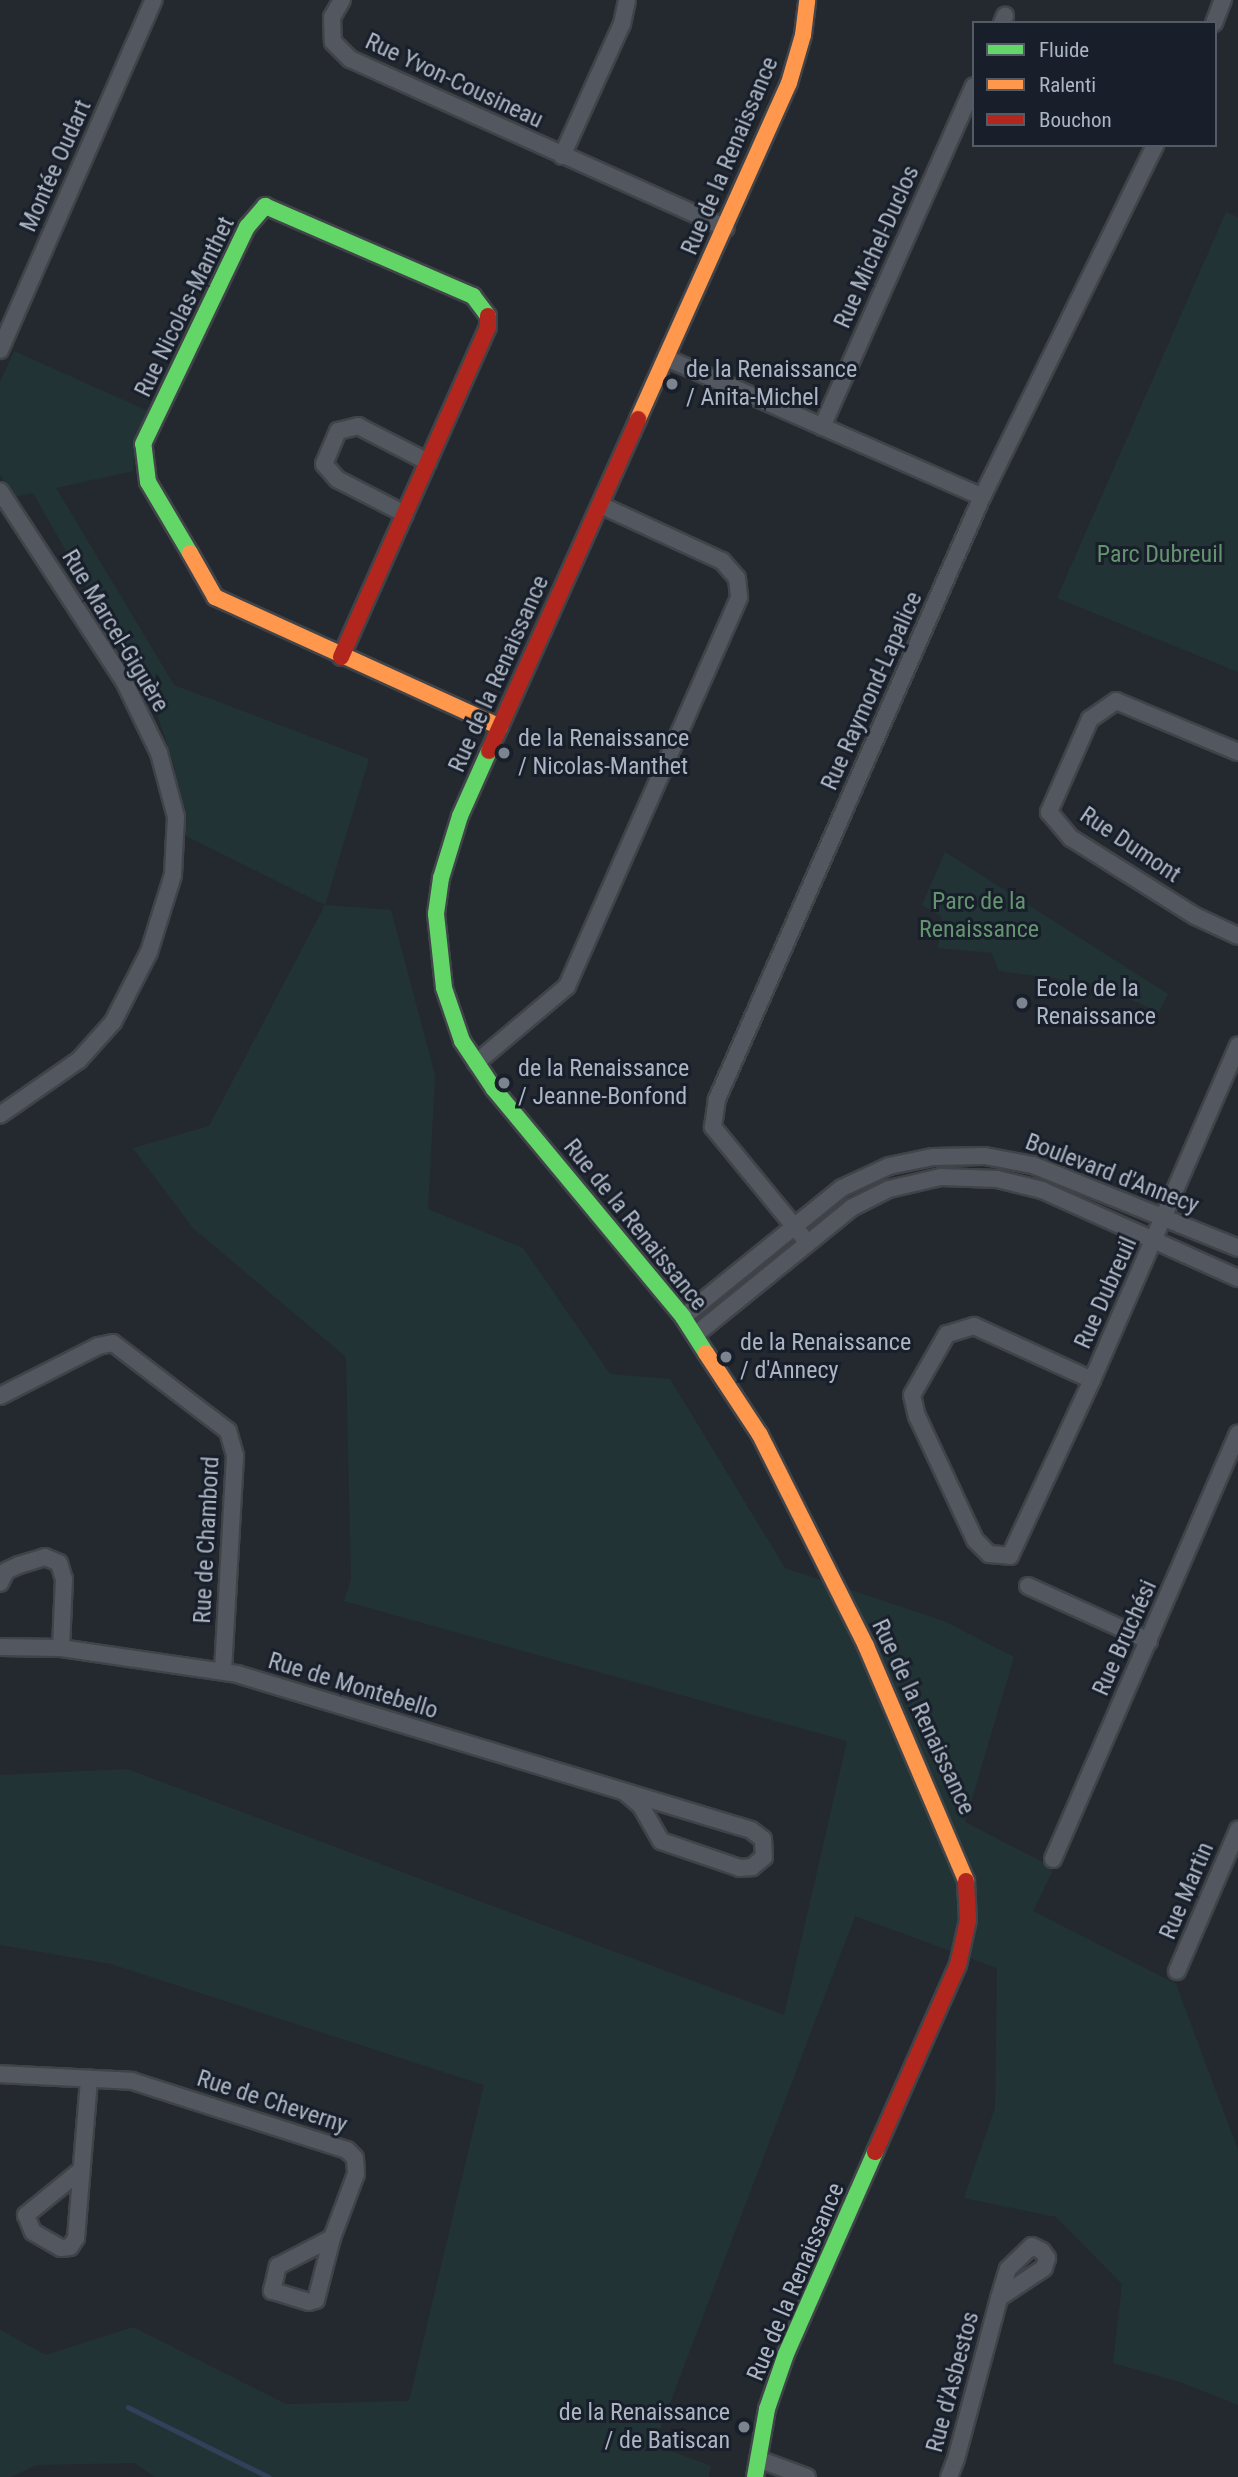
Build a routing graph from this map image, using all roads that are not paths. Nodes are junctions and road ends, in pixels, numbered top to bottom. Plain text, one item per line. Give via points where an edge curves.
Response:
1 (154, 0) edge
2 (342, 0) edge
3 (807, 0) edge
4 (626, 1) edge
5 (1221, 1) edge
6 (1215, 21) edge
7 (972, 90) edge
8 (1153, 147) edge
9 (562, 156) junction
10 (726, 228) junction
11 (0, 350) edge
12 (666, 358) junction
13 (822, 427) junction
14 (428, 462) junction
15 (0, 491) edge
16 (982, 497) junction
17 (600, 505) junction
18 (405, 514) junction
19 (341, 657) junction
20 (500, 727) junction
21 (1238, 752) edge
22 (1238, 936) edge
23 (1238, 1046) edge
24 (476, 1063) junction
25 (0, 1115) edge
26 (1162, 1217) junction
27 (793, 1226) junction
28 (1154, 1240) junction
29 (807, 1242) junction
30 (1238, 1248) edge
31 (1238, 1278) edge
32 (682, 1317) junction
33 (695, 1335) junction
34 (1092, 1380) junction
35 (0, 1396) edge
36 (1238, 1434) edge
37 (0, 1583) edge
38 (1028, 1586) dead end
39 (1149, 1641) junction
40 (0, 1647) edge
41 (61, 1648) junction
42 (223, 1671) junction
43 (626, 1793) junction
44 (1238, 1830) edge
45 (1053, 1859) dead end
46 (1177, 1971) dead end
47 (0, 2074) edge
48 (89, 2079) junction
49 (80, 2171) junction
50 (332, 2238) junction
51 (999, 2298) dead end
52 (758, 2459) junction
53 (755, 2477) edge
54 (807, 2477) edge
55 (949, 2477) edge

1 - 11 street, Montée Oudart
2 - 9 street, Rue Yvon-Cousineau via 332,18 334,42 350,59
3 - 10 street, Rue de la Renaissance via 794,71
4 - 9 street, Rue Yvon-Cousineau via 622,24
5 - 6 street
7 - 13 street, Rue Michel-Duclos
8 - 16 street, Rue Raymond-Lapalice
9 - 10 street, Rue Yvon-Cousineau
10 - 12 street, Rue de la Renaissance
12 - 13 street
12 - 17 street, Rue de la Renaissance
13 - 16 street
14 - 18 street, Rue Nicolas-Manthet
14 - 18 street via 358,426 338,431 328,453 324,464 337,478
14 - 19 street, Rue Nicolas-Manthet via 488,327 488,314 473,296 265,206 247,227 143,444 148,482 215,597
15 - 25 street, Rue Marcel-Giguère via 124,681 159,753 176,817 173,875 149,952 113,1022 79,1060
16 - 27 street, Rue Raymond-Lapalice via 712,1116 722,1139
17 - 20 street, Rue de la Renaissance
17 - 24 street via 722,561 737,578 739,597 567,986
18 - 19 street, Rue Nicolas-Manthet
19 - 20 street, Rue Nicolas-Manthet
20 - 24 street, Rue de la Renaissance via 451,841 436,914 444,988 458,1032
21 - 22 street, Rue Dumont via 1116,701 1090,719 1049,812 1071,838 1195,916
23 - 26 street, Rue Dubreuil
24 - 32 street, Rue de la Renaissance
26 - 27 street, Boulevard d'Annecy via 1033,1166 959,1155 878,1170 842,1188
26 - 28 street, Rue Dubreuil
26 - 30 street, Boulevard d'Annecy
27 - 29 street, Rue Raymond-Lapalice
27 - 32 street, Boulevard d'Annecy
28 - 29 street, Boulevard d'Annecy via 1042,1190 962,1176 920,1181 879,1193 841,1214
28 - 31 street, Boulevard d'Annecy
28 - 34 street, Rue Dubreuil
29 - 33 street, Boulevard d'Annecy
32 - 33 street, Rue de la Renaissance
33 - 52 street, Rue de la Renaissance via 760,1435 825,1560 954,1839 969,1892 967,1931 951,1986 786,2354 767,2409
34 - 34 street, Rue Dubreuil via 974,1326 947,1334 912,1395 917,1416 975,1540 989,1554 1010,1556
35 - 42 street, Rue de Chambord via 97,1346 113,1343 228,1431 235,1456
36 - 39 street, Rue Bruchési
37 - 41 street via 6,1571 19,1565 45,1557 59,1563 64,1578
38 - 39 street
39 - 45 street, Rue Bruchési
40 - 41 street, Rue de Montebello
41 - 42 street, Rue de Montebello
42 - 43 street, Rue de Montebello
43 - 43 street, Rue de Montebello via 640,1806 661,1841 740,1868 752,1867 764,1857 763,1839 757,1832
44 - 46 street, Rue Martin
47 - 48 street, Rue de Cheverny
48 - 49 street
48 - 50 street, Rue de Cheverny via 141,2083 351,2152 356,2174
49 - 49 street via 26,2215 33,2232 61,2248 70,2247 76,2238
50 - 50 street, Rue de Cheverny via 278,2266 272,2291 316,2300
51 - 55 street, Rue d'Asbestos
52 - 53 street, Rue de la Renaissance
52 - 54 street

